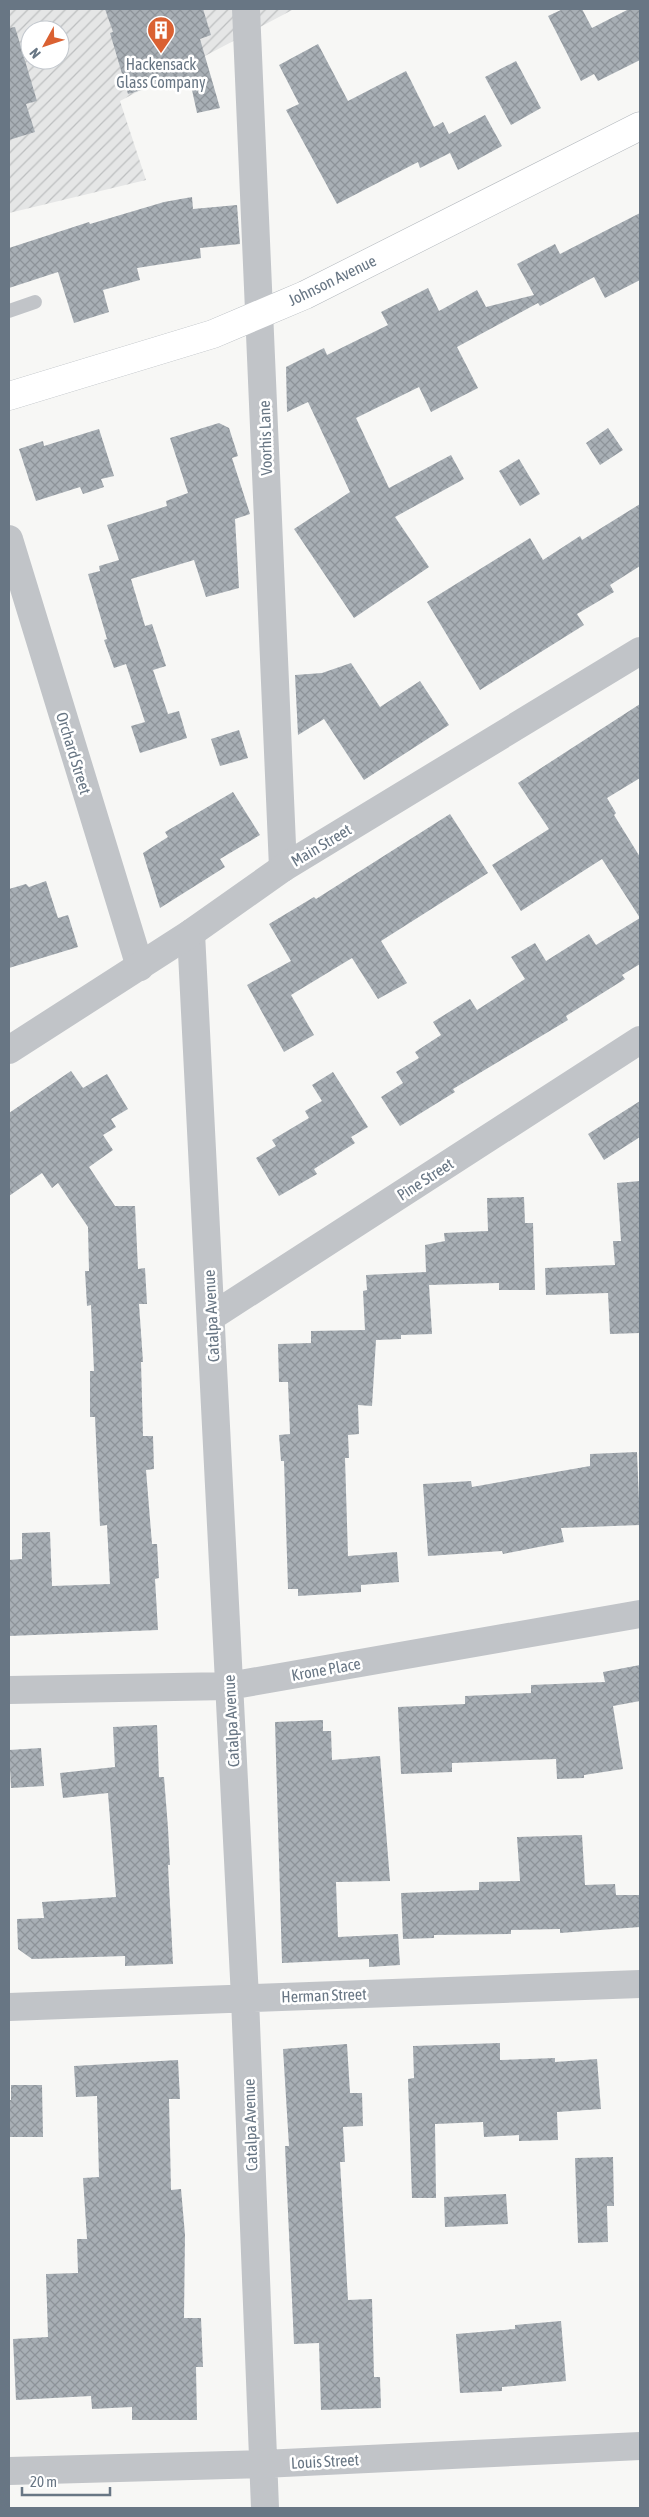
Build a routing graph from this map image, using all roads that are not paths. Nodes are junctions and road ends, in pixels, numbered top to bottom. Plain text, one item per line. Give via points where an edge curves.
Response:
1 (246, 9) edge
2 (640, 126) edge
3 (34, 302) dead end
4 (9, 311) edge
5 (259, 314) junction
6 (9, 396) edge
7 (9, 539) edge
8 (640, 651) edge
9 (283, 868) junction
10 (191, 933) junction
11 (140, 967) junction
12 (640, 1040) edge
13 (9, 1050) edge
14 (210, 1317) junction
15 (640, 1614) edge
16 (229, 1686) junction
17 (9, 1690) edge
18 (640, 1984) edge
19 (245, 1998) junction
20 (9, 2007) edge
21 (640, 2446) edge
22 (263, 2464) junction
23 (9, 2471) edge
24 (265, 2508) edge

1 - 5 street, Voorhis Lane
2 - 5 main road, Johnson Avenue via 305,295
3 - 4 lane
5 - 6 main road, Johnson Avenue via 213,334
5 - 9 street, Voorhis Lane
7 - 11 street, Orchard Street
8 - 9 street, Main Street
9 - 10 street, Main Street
10 - 11 street, Main Street
10 - 14 street, Catalpa Avenue
11 - 13 street, Main Street
12 - 14 street, Pine Street
14 - 16 street, Catalpa Avenue
15 - 16 street, Krone Place
16 - 17 street, Krone Place
16 - 19 street, Catalpa Avenue
18 - 19 street, Herman Street
19 - 20 street, Herman Street
19 - 22 street, Catalpa Avenue
21 - 22 street, Louis Street
22 - 23 street, Louis Street
22 - 24 street, Catalpa Avenue

